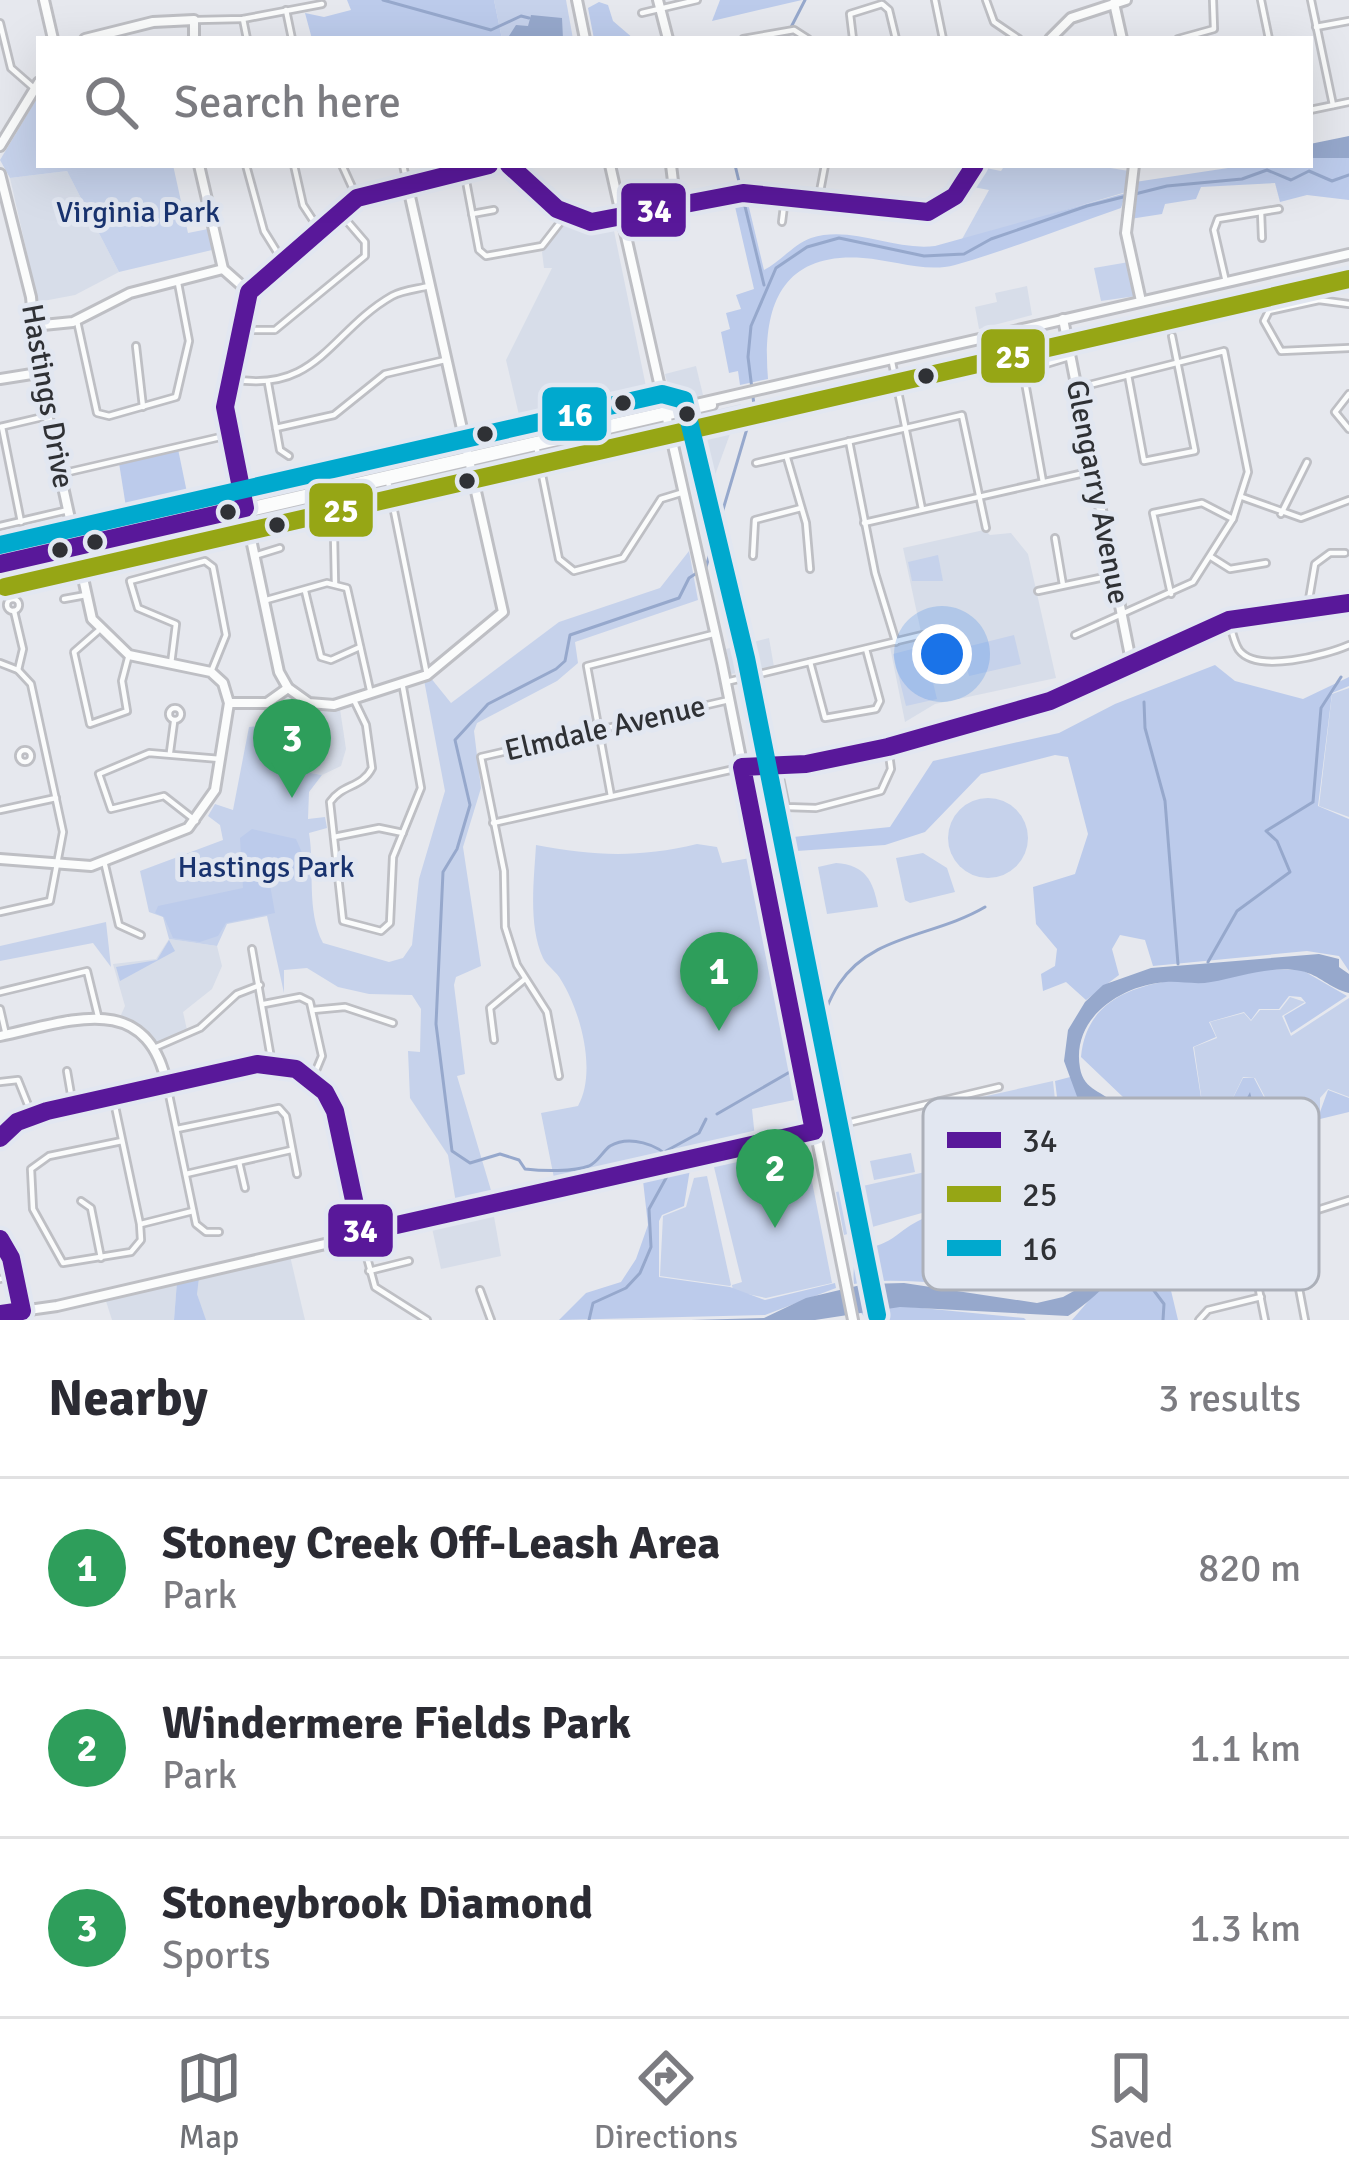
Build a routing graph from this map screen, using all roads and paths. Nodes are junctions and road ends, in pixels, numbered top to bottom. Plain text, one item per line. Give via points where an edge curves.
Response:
1 (44, 0) edge
2 (577, 0) edge
3 (698, 0) edge
4 (935, 0) edge
5 (986, 0) edge
6 (1126, 0) edge
7 (1213, 0) edge
8 (1261, 0) edge
9 (1311, 0) edge
10 (1114, 3) edge
11 (322, 4) dead end
12 (659, 4) edge
13 (286, 10) junction
14 (642, 13) dead end
15 (243, 19) junction
16 (194, 20) junction
17 (1349, 21) edge
18 (0, 23) edge
19 (1316, 27) junction
20 (51, 36) edge
21 (97, 36) edge
22 (194, 36) edge
23 (247, 36) edge
24 (291, 36) edge
25 (584, 36) edge
26 (667, 36) edge
27 (761, 36) edge
28 (803, 36) edge
29 (853, 36) edge
30 (895, 36) edge
31 (942, 36) edge
32 (1014, 36) edge
33 (1053, 36) edge
34 (1121, 36) edge
35 (1189, 36) edge
36 (1268, 36) edge
37 (36, 85) edge
38 (36, 88) edge
39 (1349, 102) edge
40 (1333, 105) junction
41 (1313, 109) edge
42 (0, 146) edge
43 (201, 168) edge
44 (247, 168) edge
45 (295, 168) edge
46 (344, 168) edge
47 (404, 168) edge
48 (463, 168) edge
49 (522, 168) edge
50 (611, 168) edge
51 (671, 168) edge
52 (824, 168) edge
53 (973, 168) edge
54 (1134, 168) edge
55 (0, 174) edge
56 (407, 183) junction
57 (785, 198) junction
58 (357, 199) junction
59 (818, 202) junction
60 (676, 206) junction
61 (1279, 209) dead end
62 (494, 210) dead end
63 (1261, 212) junction
64 (340, 213) junction
65 (472, 214) junction
66 (566, 215) junction
67 (622, 219) junction
68 (782, 222) dead end
69 (320, 230) junction
70 (1262, 238) dead end
71 (1349, 254) edge
72 (282, 260) junction
73 (224, 269) junction
74 (1226, 282) junction
75 (178, 283) junction
76 (429, 286) junction
77 (249, 292) junction
78 (1141, 301) junction
79 (1349, 304) edge
80 (1063, 319) junction
81 (76, 321) junction
82 (34, 326) junction
83 (241, 330) junction
84 (1172, 336) dead end
85 (136, 346) dead end
86 (1349, 348) edge
87 (1071, 356) junction
88 (891, 358) junction
89 (445, 360) junction
90 (1177, 363) junction
91 (38, 373) junction
92 (1128, 375) junction
93 (0, 379) edge
94 (231, 379) junction
95 (268, 383) junction
96 (1077, 388) junction
97 (1349, 394) edge
98 (143, 407) junction
99 (666, 414) junction
100 (47, 416) junction
101 (1, 427) edge
102 (906, 427) junction
103 (276, 428) junction
104 (1349, 429) edge
105 (229, 435) junction
106 (849, 441) junction
107 (536, 445) junction
108 (289, 456) dead end
109 (786, 456) junction
110 (469, 458) junction
111 (1306, 462) dead end
112 (756, 463) dead end
113 (1093, 470) junction
114 (60, 474) junction
115 (388, 481) junction
116 (1043, 482) junction
117 (685, 492) junction
118 (980, 496) junction
119 (1241, 497) junction
120 (1349, 500) edge
121 (801, 508) junction
122 (922, 509) junction
123 (68, 510) junction
124 (245, 511) junction
125 (1281, 514) junction
126 (1233, 519) junction
127 (21, 522) junction
128 (864, 523) junction
129 (0, 526) edge
130 (986, 528) dead end
131 (334, 535) dead end
132 (1054, 538) dead end
133 (280, 548) dead end
134 (77, 549) junction
135 (1345, 553) dead end
136 (254, 556) junction
137 (753, 556) dead end
138 (1211, 557) junction
139 (1267, 563) dead end
140 (0, 567) edge
141 (810, 568) dead end
142 (1114, 575) junction
143 (335, 584) junction
144 (1064, 585) junction
145 (305, 591) junction
146 (1038, 591) dead end
147 (1172, 594) junction
148 (86, 595) junction
149 (64, 599) dead end
150 (263, 602) junction
151 (1349, 603) edge
152 (1307, 610) junction
153 (14, 611) dead end
154 (1122, 616) junction
155 (1229, 620) junction
156 (98, 631) junction
157 (715, 633) junction
158 (922, 635) dead end
159 (1075, 635) dead end
160 (896, 642) junction
161 (1349, 645) edge
162 (360, 647) junction
163 (866, 649) junction
164 (130, 655) junction
165 (810, 662) junction
166 (0, 664) edge
167 (171, 664) junction
168 (1132, 666) junction
169 (18, 670) junction
170 (211, 672) junction
171 (427, 676) junction
172 (401, 682) junction
173 (726, 682) junction
174 (288, 688) junction
175 (370, 690) junction
176 (352, 698) junction
177 (729, 700) junction
178 (229, 703) junction
179 (175, 720) dead end
180 (597, 729) junction
181 (888, 747) junction
182 (46, 751) junction
183 (170, 752) junction
184 (32, 754) dead end
185 (220, 759) junction
186 (779, 762) junction
187 (742, 767) junction
188 (611, 796) junction
189 (56, 798) junction
190 (0, 810) edge
191 (196, 821) junction
192 (493, 823) junction
193 (404, 833) junction
194 (334, 837) junction
195 (0, 859) edge
196 (104, 861) junction
197 (60, 866) junction
198 (0, 912) edge
199 (141, 935) dead end
200 (252, 949) dead end
201 (525, 979) junction
202 (260, 986) junction
203 (0, 992) edge
204 (264, 1004) junction
205 (0, 1009) edge
206 (313, 1010) junction
207 (98, 1017) junction
208 (393, 1023) dead end
209 (3, 1035) edge
210 (494, 1040) dead end
211 (154, 1048) junction
212 (272, 1064) junction
213 (67, 1071) dead end
214 (559, 1076) dead end
215 (312, 1080) junction
216 (0, 1082) edge
217 (167, 1085) junction
218 (999, 1087) dead end
219 (113, 1097) junction
220 (953, 1098) edge
221 (923, 1105) edge
222 (74, 1106) junction
223 (32, 1115) junction
224 (176, 1129) junction
225 (814, 1131) junction
226 (0, 1138) edge
227 (122, 1141) junction
228 (293, 1149) junction
229 (239, 1162) junction
230 (186, 1174) junction
231 (297, 1174) dead end
232 (245, 1188) dead end
233 (1349, 1200) edge
234 (81, 1201) dead end
235 (1319, 1210) edge
236 (194, 1211) junction
237 (140, 1224) junction
238 (219, 1232) dead end
239 (361, 1233) junction
240 (0, 1239) edge
241 (101, 1258) junction
242 (409, 1261) dead end
243 (369, 1271) junction
244 (16, 1275) junction
245 (0, 1279) edge
246 (480, 1290) dead end
247 (1260, 1290) edge
248 (1299, 1290) edge
249 (1261, 1297) junction
250 (22, 1312) junction
251 (0, 1314) edge
252 (426, 1320) edge
253 (491, 1320) edge
254 (853, 1320) edge
255 (1199, 1320) edge
256 (1265, 1320) edge
257 (1305, 1320) edge

1 - 20 street
2 - 25 street
3 - 12 street
4 - 31 street
5 - 32 street via 994,22
6 - 10 street
7 - 35 street via 1214,29
8 - 36 street
9 - 19 street
10 - 33 street via 1071,17
10 - 34 street
11 - 13 street
12 - 14 street
12 - 26 street
13 - 15 street
13 - 24 street
15 - 16 street
15 - 23 street
16 - 21 street
16 - 22 street
17 - 19 street
18 - 37 street via 11,68
19 - 40 street
27 - 28 street
29 - 30 street via 850,14 882,4
38 - 42 street
39 - 40 street
40 - 41 street
43 - 73 street
44 - 72 street via 264,231
45 - 69 street via 303,205
46 - 58 street
47 - 56 street
48 - 56 street
48 - 65 street
49 - 66 street
50 - 67 street
51 - 60 street
52 - 59 street
53 - 59 street via 955,196 928,212
54 - 78 street via 1127,241
55 - 82 street, Hastings Drive
56 - 58 street
56 - 76 street
57 - 59 street
57 - 60 street via 731,193
57 - 68 street
58 - 64 street
60 - 67 street
61 - 63 street
62 - 65 street
63 - 70 street
63 - 74 street via 1214,225
64 - 69 street
64 - 83 street via 365,242 365,256 275,330
65 - 66 street via 479,250 496,256 542,246
66 - 67 street
67 - 99 street
69 - 72 street
71 - 74 street
72 - 77 street
73 - 75 street
73 - 77 street
74 - 78 street
75 - 81 street via 130,293
75 - 98 street via 189,341 179,391
76 - 89 street
76 - 95 street via 391,296 304,370
77 - 83 street
78 - 80 street
79 - 86 street via 1310,302 1269,311 1264,321 1281,351
80 - 87 street, Glengarry Avenue
80 - 88 street
81 - 82 street
81 - 98 street via 98,413
82 - 91 street, Hastings Drive
83 - 94 street
84 - 90 street
85 - 98 street
87 - 96 street, Glengarry Avenue
87 - 116 street via 1023,371
88 - 99 street
88 - 102 street
89 - 103 street via 385,374 334,415
89 - 110 street
90 - 92 street
90 - 92 street via 1196,446 1190,454 1144,461
90 - 119 street via 1227,354 1247,464
91 - 93 street
91 - 100 street, Hastings Drive
92 - 96 street
94 - 95 street
94 - 105 street
95 - 103 street
96 - 113 street, Glengarry Avenue
97 - 104 street via 1335,412
99 - 107 street
99 - 110 street
99 - 117 street
100 - 101 street
100 - 114 street, Hastings Drive
101 - 127 street
102 - 106 street
102 - 118 street via 962,415
102 - 122 street
103 - 108 street
105 - 114 street
105 - 124 street
106 - 109 street
106 - 128 street
107 - 110 street
107 - 117 street via 556,548 574,571 623,558 661,499
109 - 112 street
109 - 121 street
110 - 115 street
110 - 124 street
110 - 171 street via 503,612
111 - 125 street
113 - 116 street
113 - 142 street, Glengarry Avenue
114 - 123 street, Hastings Drive
115 - 124 street
115 - 171 street
116 - 118 street
117 - 157 street
118 - 122 street
118 - 130 street
119 - 125 street
119 - 126 street
120 - 125 street via 1300,518
121 - 137 street via 755,520
121 - 141 street
122 - 128 street
123 - 127 street
123 - 134 street, Hastings Drive
124 - 134 street
124 - 136 street
126 - 138 street
126 - 147 street via 1202,503 1153,513
127 - 129 street
128 - 160 street
131 - 143 street
132 - 144 street
133 - 136 street
134 - 140 street
134 - 148 street, Hastings Drive
135 - 152 street via 1315,565
136 - 150 street
138 - 139 street via 1230,569
138 - 147 street
142 - 144 street
142 - 154 street, Glengarry Avenue
143 - 145 street
143 - 162 street via 351,598
144 - 146 street
145 - 150 street
145 - 162 street via 321,657
147 - 154 street
148 - 149 street
148 - 156 street, Hastings Drive
150 - 174 street
151 - 152 street
152 - 155 street
153 - 169 street via 23,650
154 - 159 street
154 - 168 street, Glengarry Avenue
155 - 161 street via 1238,648 1250,656 1295,662
155 - 168 street
156 - 164 street
156 - 164 street via 74,652 90,724 127,711 122,670
157 - 173 street
157 - 180 street via 587,666
158 - 160 street
160 - 163 street
162 - 175 street
163 - 165 street
163 - 165 street via 879,706 853,714 825,718
164 - 167 street
165 - 173 street
166 - 169 street
167 - 170 street
167 - 170 street via 176,624 135,605 130,581 205,561 213,567 226,635
168 - 181 street via 1050,701
169 - 182 street via 33,691
170 - 178 street
171 - 172 street
172 - 175 street
172 - 193 street via 421,788
173 - 177 street
174 - 176 street via 321,705
174 - 178 street via 267,704
175 - 176 street
176 - 194 street via 366,725 372,768 330,802
177 - 180 street, Elmdale Avenue
177 - 187 street
178 - 185 street
179 - 183 street
180 - 188 street
180 - 192 street, Elmdale Avenue via 481,757
181 - 186 street
181 - 186 street via 891,769 881,791 816,808 786,807
182 - 184 street
182 - 189 street
183 - 185 street
183 - 191 street via 104,769 98,781 105,806 164,796
185 - 191 street via 211,802
186 - 187 street
187 - 188 street
187 - 225 street
188 - 192 street
189 - 190 street
189 - 197 street
191 - 196 street
192 - 201 street via 505,927
193 - 194 street via 379,828
193 - 194 street via 391,870 390,923 381,932 340,915
195 - 197 street
196 - 197 street
196 - 199 street via 119,925
197 - 198 street via 50,901
200 - 202 street
201 - 210 street via 490,1008
201 - 214 street via 547,1012
202 - 204 street
202 - 211 street
203 - 207 street via 87,971
204 - 206 street via 300,997
204 - 212 street
205 - 209 street
206 - 208 street via 340,1006
206 - 215 street via 322,1057
207 - 209 street
207 - 211 street via 127,1024
211 - 217 street
212 - 215 street
212 - 217 street
213 - 222 street
215 - 239 street via 335,1111
216 - 223 street via 18,1080
217 - 219 street
217 - 224 street
218 - 220 street
219 - 222 street
219 - 227 street
221 - 225 street
222 - 223 street
223 - 226 street
224 - 228 street via 273,1107 284,1112
224 - 230 street
225 - 239 street
225 - 254 street
227 - 237 street
227 - 241 street via 49,1156 28,1175 33,1209 63,1263
228 - 229 street
228 - 231 street
229 - 230 street
229 - 232 street
230 - 236 street
233 - 235 street
234 - 241 street via 92,1208
236 - 237 street
236 - 238 street via 199,1229
237 - 241 street via 135,1250
239 - 243 street
239 - 250 street
240 - 244 street
242 - 243 street
243 - 252 street via 375,1287
244 - 245 street
244 - 250 street
246 - 253 street
247 - 249 street
248 - 257 street
249 - 255 street via 1208,1310
249 - 256 street
250 - 251 street

